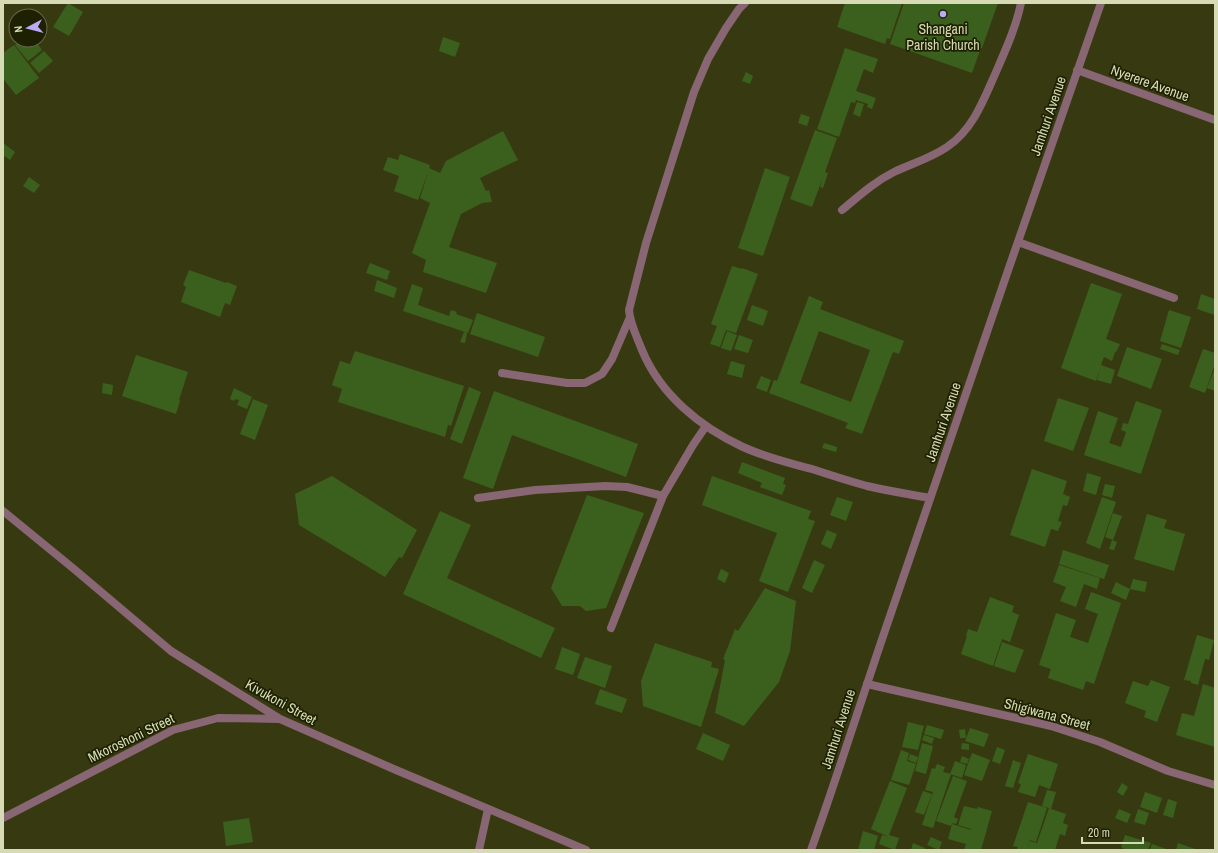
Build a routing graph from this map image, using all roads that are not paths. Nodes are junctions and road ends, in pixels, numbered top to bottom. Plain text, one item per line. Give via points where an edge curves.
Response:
1 (745, 3) edge
2 (1021, 3) edge
3 (1100, 3) edge
4 (1077, 70) junction
5 (1215, 120) edge
6 (842, 210) dead end
7 (1018, 242) junction
8 (1174, 298) dead end
9 (630, 317) junction
10 (502, 373) dead end
11 (706, 426) junction
12 (664, 496) junction
13 (478, 498) dead end
14 (930, 498) junction
15 (3, 511) edge
16 (611, 628) dead end
17 (867, 684) junction
18 (280, 720) junction
19 (1215, 785) edge
20 (488, 809) junction
21 (3, 818) edge
22 (479, 850) edge
23 (586, 850) edge
24 (811, 850) edge

1 - 9 street via 708,59 694,92 646,243 630,305
2 - 6 street via 1009,44 980,108 960,136 947,147 875,182
3 - 4 street, Jamhuri Avenue
4 - 5 street, Nyerere Avenue
4 - 7 street, Jamhuri Avenue
7 - 8 street
7 - 14 street, Jamhuri Avenue
9 - 10 street via 612,359 602,374 585,383 567,383
9 - 11 street via 646,360 658,378 676,401
11 - 12 street
11 - 14 street via 743,447 772,458 868,486
12 - 13 street via 627,487 605,486 535,490
12 - 16 street
14 - 17 street, Jamhuri Avenue
15 - 18 street, Kivukoni Street via 171,651
17 - 19 street, Shigiwana Street via 1051,726 1100,742 1168,771
17 - 24 street, Jamhuri Avenue
18 - 20 street, Kivukoni Street
18 - 21 street, Mkoroshoni Street via 218,718 173,730
20 - 22 street
20 - 23 street, Kivukoni Street

